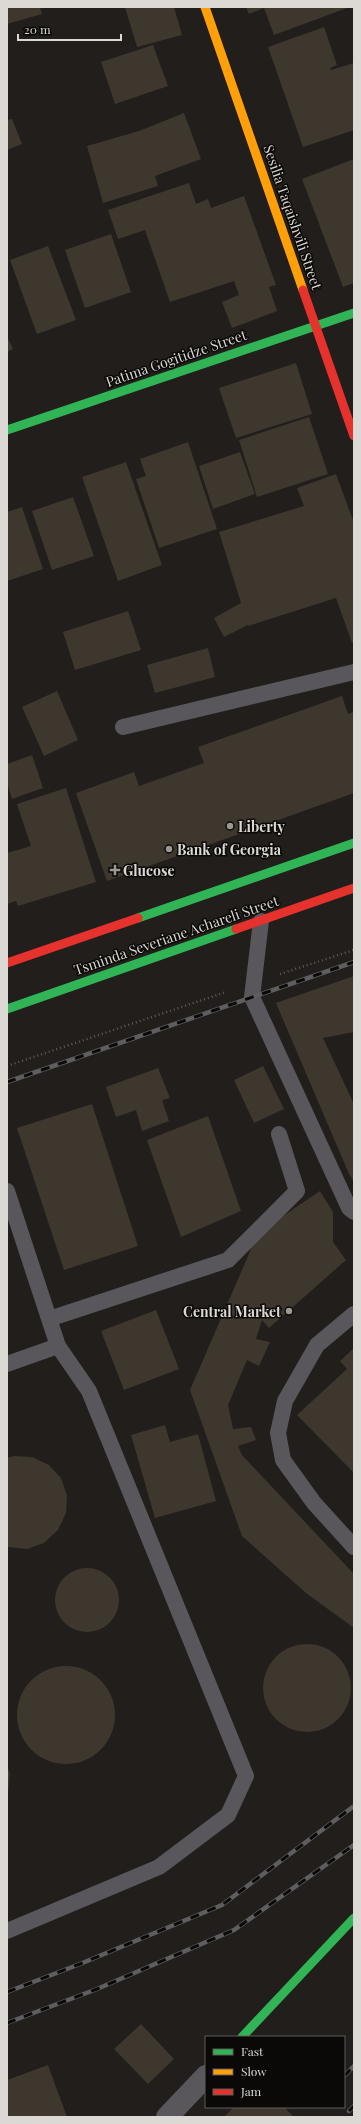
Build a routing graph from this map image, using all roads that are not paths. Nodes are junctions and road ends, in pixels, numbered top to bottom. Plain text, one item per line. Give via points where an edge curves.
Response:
1 (205, 7) edge
2 (354, 313) edge
3 (316, 326) junction
4 (7, 430) edge
5 (354, 436) edge
6 (354, 672) edge
7 (123, 727) dead end
8 (354, 843) edge
9 (354, 888) edge
10 (261, 921) junction
11 (7, 963) edge
12 (7, 1009) edge
13 (278, 1134) dead end
14 (7, 1191) edge
15 (354, 1212) edge
16 (354, 1314) edge
17 (49, 1319) junction
18 (58, 1346) junction
19 (7, 1364) edge
20 (354, 1547) edge
21 (354, 1918) edge
22 (7, 1931) edge
23 (243, 2036) edge
24 (205, 2077) edge
25 (167, 2117) edge

1 - 3 street, Sesilia Taqaishvili Street
2 - 3 street, Patima Gogitidze Street
3 - 4 street, Patima Gogitidze Street
3 - 5 street, Sesilia Taqaishvili Street
6 - 7 lane
8 - 11 street, Tsminda Severiane Achareli Street
9 - 10 street, Tsminda Severiane Achareli Street
10 - 12 street, Tsminda Severiane Achareli Street
10 - 15 lane via 252,998 349,1208
13 - 17 lane via 297,1191 228,1260
14 - 17 lane
16 - 20 lane via 317,1345 285,1401 278,1433 283,1460 314,1503
17 - 18 lane
18 - 19 lane
18 - 22 lane via 89,1391 246,1776 228,1815 159,1867
21 - 23 street
24 - 25 street

